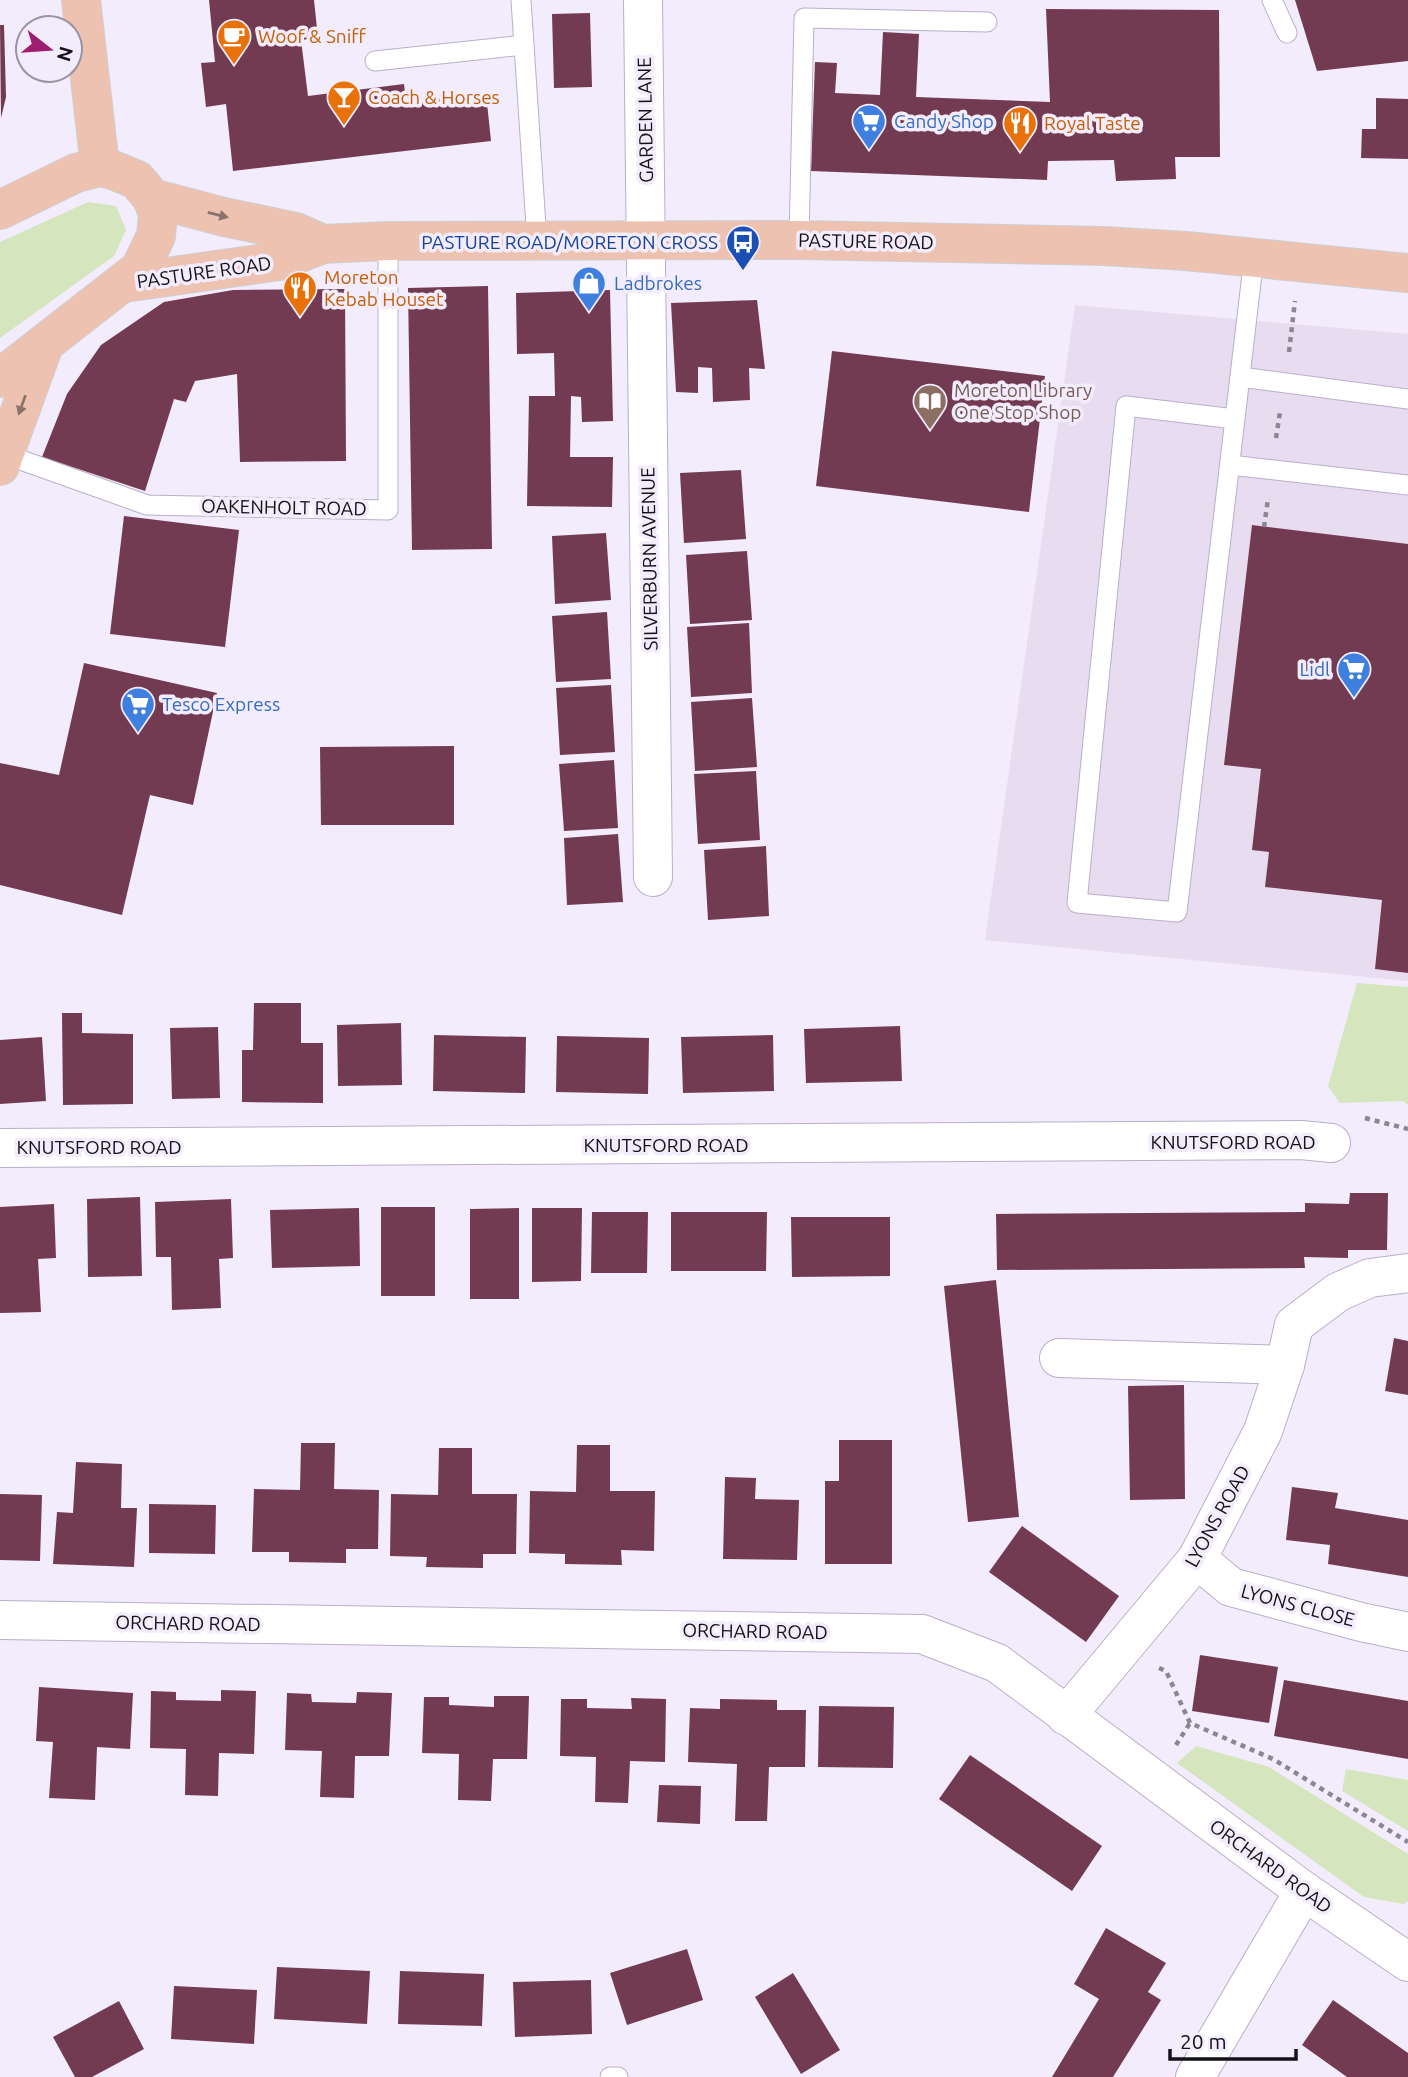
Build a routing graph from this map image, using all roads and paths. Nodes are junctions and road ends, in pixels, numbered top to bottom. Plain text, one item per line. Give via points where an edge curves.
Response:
1 (81, 0) edge
2 (521, 0) edge
3 (643, 0) edge
4 (1272, 0) edge
5 (988, 22) dead end
6 (1287, 33) dead end
7 (524, 45) junction
8 (375, 61) dead end
9 (100, 167) junction
10 (152, 198) junction
11 (0, 210) edge
12 (799, 240) junction
13 (388, 241) junction
14 (537, 241) junction
15 (646, 241) junction
16 (323, 244) junction
17 (1254, 257) junction
18 (1408, 273) edge
19 (124, 283) junction
20 (44, 345) junction
21 (1240, 377) junction
22 (0, 378) edge
23 (1408, 399) edge
24 (1235, 419) junction
25 (2, 460) edge
26 (1230, 465) junction
27 (1408, 485) edge
28 (653, 877) dead end
29 (1331, 1143) dead end
30 (0, 1148) edge
31 (1408, 1273) edge
32 (1059, 1358) dead end
33 (1285, 1365) junction
34 (1197, 1559) junction
35 (0, 1620) edge
36 (1408, 1632) edge
37 (1119, 1652) junction
38 (1066, 1716) junction
39 (1408, 1842) edge
40 (1304, 1891) junction
41 (1408, 1962) edge
42 (610, 2077) edge
43 (618, 2077) edge
44 (1195, 2077) edge

1 - 9 main road
2 - 7 lane
3 - 15 street, GARDEN LANE
4 - 6 lane
5 - 12 lane via 804,18
7 - 8 lane
7 - 14 lane
9 - 10 main road via 137,180
9 - 11 main road via 76,173
10 -> 16 main road, PASTURE ROAD via 296,232
10 - 19 main road via 158,214 156,236 140,269
12 - 15 main road, PASTURE ROAD
12 - 17 main road, PASTURE ROAD via 1104,246
13 - 14 main road, PASTURE ROAD
13 - 16 main road, PASTURE ROAD
13 - 25 lane, OAKENHOLT ROAD via 388,509 146,505
14 - 15 main road, PASTURE ROAD
15 - 28 street, SILVERBURN AVENUE
16 - 19 main road, PASTURE ROAD via 280,261
17 - 18 main road, PASTURE ROAD
17 - 21 lane
19 - 20 main road
20 - 22 main road
20 -> 25 main road
21 - 23 lane
21 - 24 lane
24 - 26 lane
24 - 26 lane via 1126,406 1077,903 1177,912
26 - 27 lane
29 - 30 street, KNUTSFORD ROAD
31 - 33 street, LYONS ROAD via 1370,1278 1327,1300 1294,1325
32 - 33 street
33 - 34 street, LYONS ROAD via 1263,1431
34 - 36 street, LYONS CLOSE via 1231,1587
34 - 37 street, LYONS ROAD
35 - 38 street, ORCHARD ROAD via 922,1634 997,1663
37 - 38 street, LYONS ROAD
37 - 39 path via 1166,1671 1190,1723 1273,1759
38 - 40 street, ORCHARD ROAD
40 - 41 street, ORCHARD ROAD
40 - 44 street
42 - 43 lane

